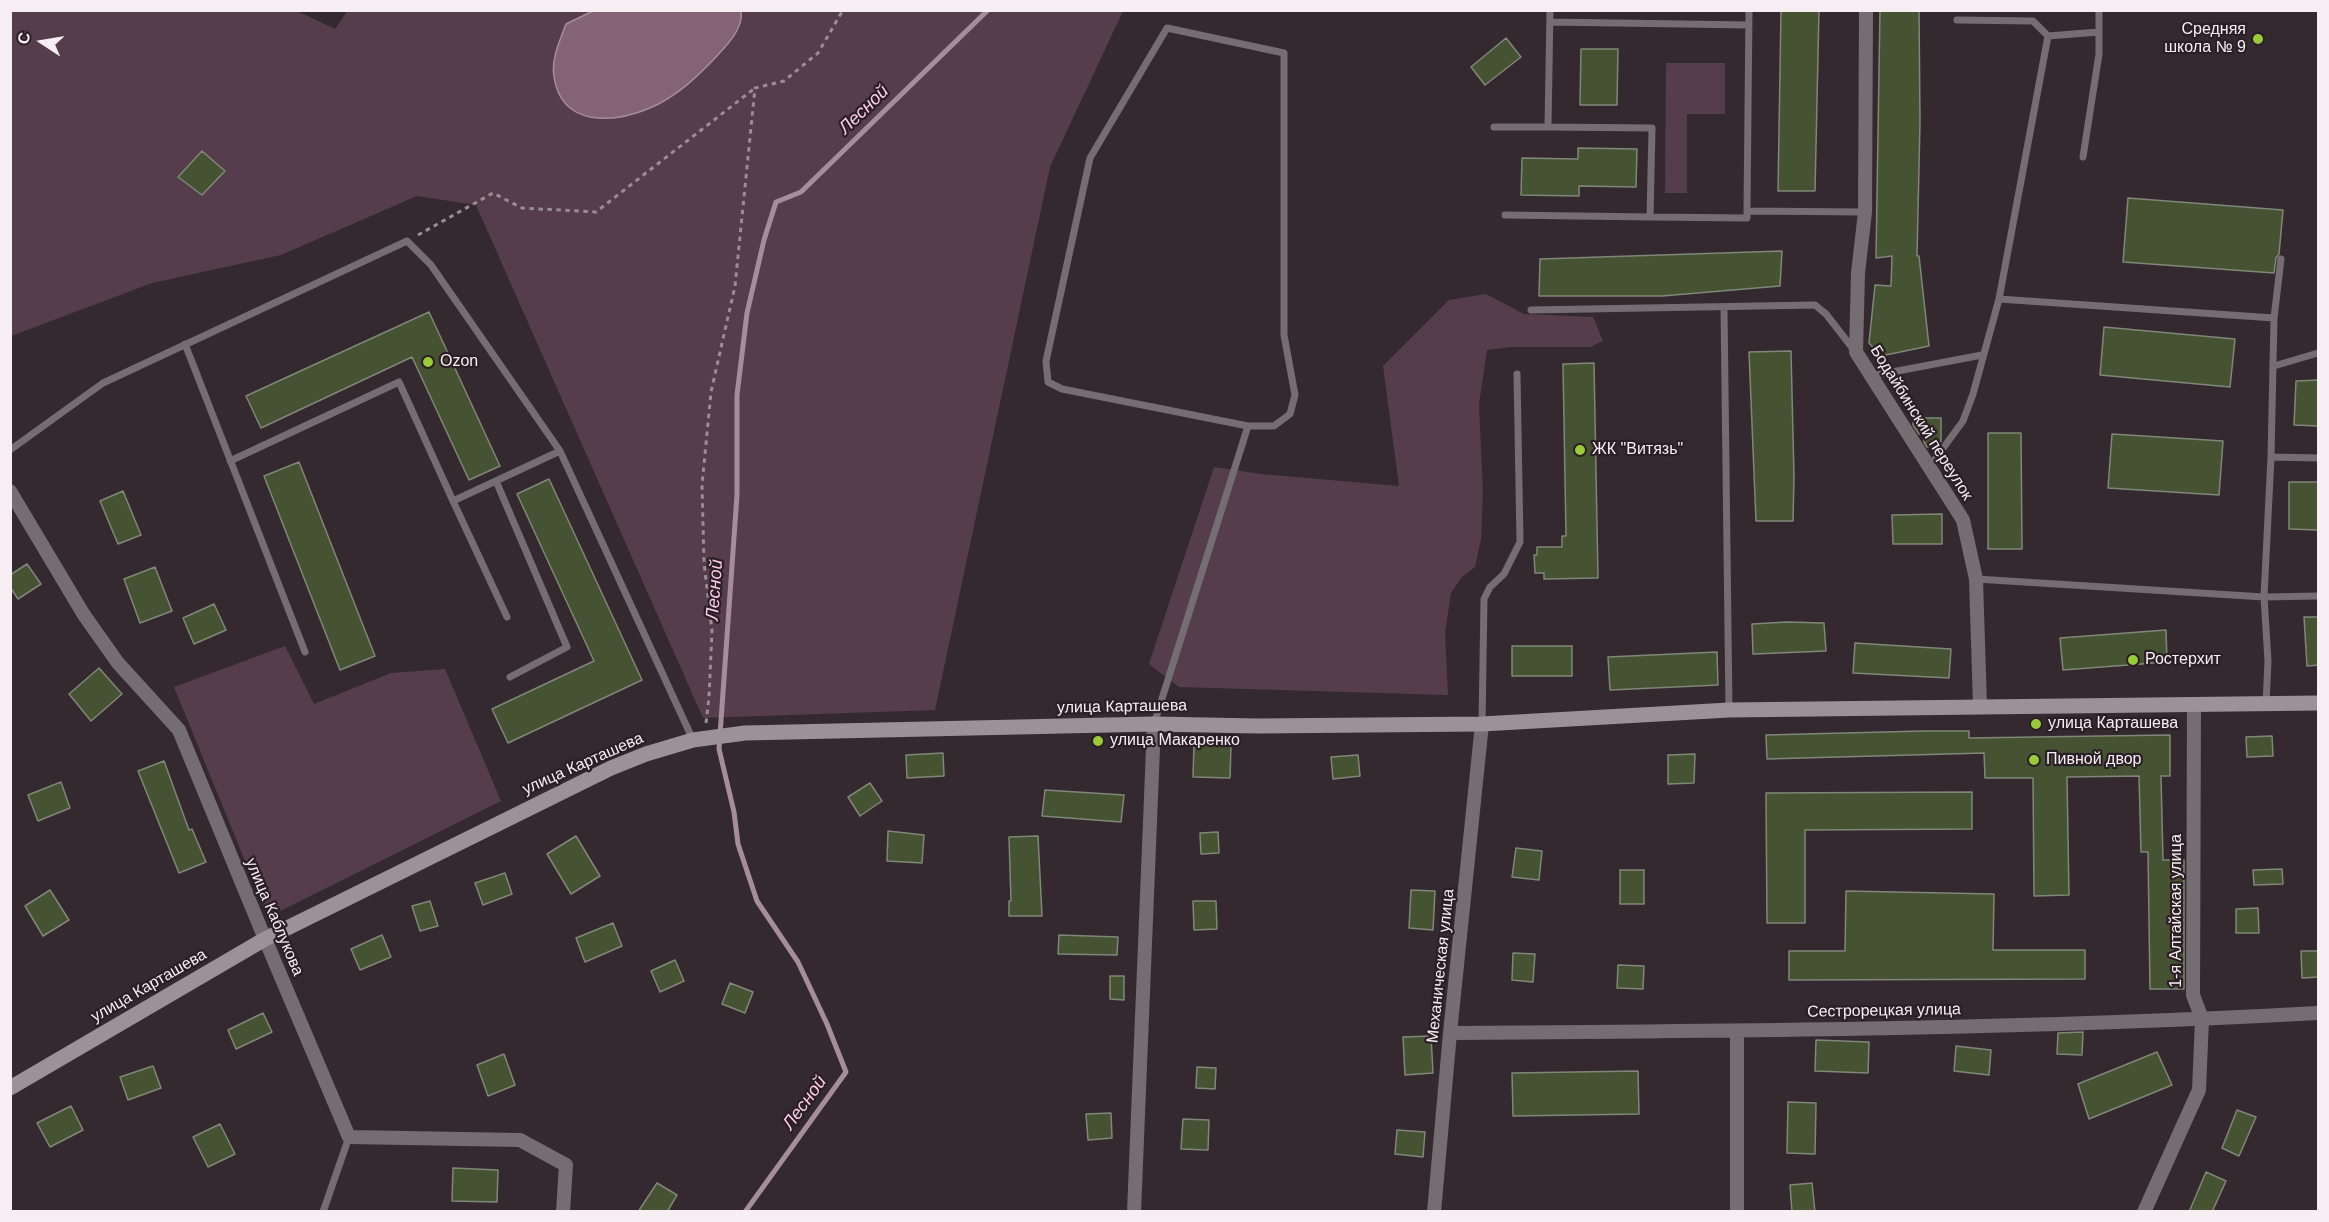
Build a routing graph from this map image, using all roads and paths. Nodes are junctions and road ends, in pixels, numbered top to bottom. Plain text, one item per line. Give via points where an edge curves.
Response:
1 (843, 10) edge
2 (1550, 10) edge
3 (1749, 10) edge
4 (1866, 10) edge
5 (2099, 10) edge
6 (1957, 20) dead end
7 (1550, 22) junction
8 (1749, 24) junction
9 (2099, 32) junction
10 (2048, 36) junction
11 (755, 88) junction
12 (1494, 127) dead end
13 (1548, 127) junction
14 (2083, 157) dead end
15 (1747, 211) junction
16 (1865, 212) junction
17 (1506, 215) dead end
18 (1650, 217) junction
19 (407, 241) junction
20 (2281, 259) dead end
21 (1999, 299) junction
22 (1724, 306) junction
23 (1532, 310) dead end
24 (2274, 318) junction
25 (184, 344) junction
26 (1856, 352) junction
27 (2319, 353) edge
28 (1982, 355) junction
29 (2274, 366) junction
30 (1517, 374) dead end
31 (1871, 376) junction
32 (1248, 426) junction
33 (10, 450) edge
34 (560, 451) junction
35 (2271, 457) junction
36 (2319, 458) edge
37 (230, 461) junction
38 (1930, 466) junction
39 (496, 481) junction
40 (10, 491) edge
41 (453, 501) junction
42 (1976, 579) junction
43 (2319, 596) edge
44 (2264, 597) junction
45 (507, 617) dead end
46 (305, 652) dead end
47 (510, 678) dead end
48 (2319, 703) edge
49 (2266, 704) junction
50 (1980, 706) junction
51 (2194, 706) junction
52 (1729, 710) junction
53 (1154, 724) junction
54 (1482, 724) junction
55 (703, 739) junction
56 (265, 939) junction
57 (2319, 1013) edge
58 (2202, 1019) junction
59 (1737, 1031) junction
60 (1450, 1033) junction
61 (10, 1088) edge
62 (349, 1137) junction
63 (323, 1212) edge
64 (563, 1212) edge
65 (1134, 1212) edge
66 (1434, 1212) edge
67 (1737, 1212) edge
68 (2144, 1212) edge

1 - 11 path via 818,53 784,81
2 - 7 lane
3 - 8 lane
4 - 16 street, Бодайбинский переулок
5 - 9 lane
6 - 10 lane via 2034,21
7 - 8 lane
7 - 13 lane
8 - 15 lane
9 - 10 lane
9 - 14 lane
10 - 21 lane
11 - 19 path via 596,212 522,208 493,193
11 - 55 path via 735,286 711,392 702,485 704,563 712,631 710,698
12 - 13 lane
13 - 18 lane via 1652,128
15 - 16 lane
15 - 18 lane via 1747,218
16 - 26 street, Бодайбинский переулок via 1858,273
17 - 18 lane
19 - 25 lane
19 - 34 lane via 431,266
20 - 24 lane
21 - 24 lane
21 - 28 lane
22 - 23 lane
22 - 26 lane via 1815,305
22 - 52 lane
24 - 29 lane
25 - 33 lane via 103,382
25 - 37 lane
26 - 31 street, Бодайбинский переулок
27 - 29 lane
28 - 31 lane
28 - 38 lane via 1963,421
29 - 35 lane
30 - 54 lane via 1520,542 1504,574 1484,599
31 - 38 street, Бодайбинский переулок
32 - 32 lane via 1274,426 1290,414 1295,395 1284,335 1284,53 1167,28 1090,158 1047,361 1048,382 1062,389
32 - 53 lane
34 - 39 lane
34 - 55 lane
35 - 36 lane
35 - 44 lane
37 - 41 lane via 399,382
37 - 46 lane
38 - 42 street, Бодайбинский переулок via 1962,520
39 - 41 lane
39 - 47 lane via 567,647
40 - 56 street, улица Каблукова via 84,615 118,663 178,730
41 - 45 lane
42 - 44 lane
42 - 50 street, Бодайбинский переулок
43 - 44 lane
44 - 49 lane
48 - 49 main road, улица Карташева
49 - 51 main road, улица Карташева
50 - 51 main road, улица Карташева
50 - 52 main road, улица Карташева
51 - 58 street, 1-я Алтайская улица via 2193,995
52 - 54 main road, улица Карташева
53 - 54 main road, улица Карташева
53 - 55 main road, улица Карташева via 745,733
53 - 65 street
54 - 60 street, Механическая улица
55 - 56 main road, улица Карташева via 611,768
56 - 61 main road, улица Карташева
56 - 62 street, улица Каблукова
57 - 58 street, Сестрорецкая улица
58 - 59 street, Сестрорецкая улица
58 - 68 street, 1-я Алтайская улица via 2199,1090
59 - 60 street, Сестрорецкая улица
59 - 67 street
60 - 66 street, Механическая улица
62 - 63 lane
62 - 64 street via 520,1140 566,1165

